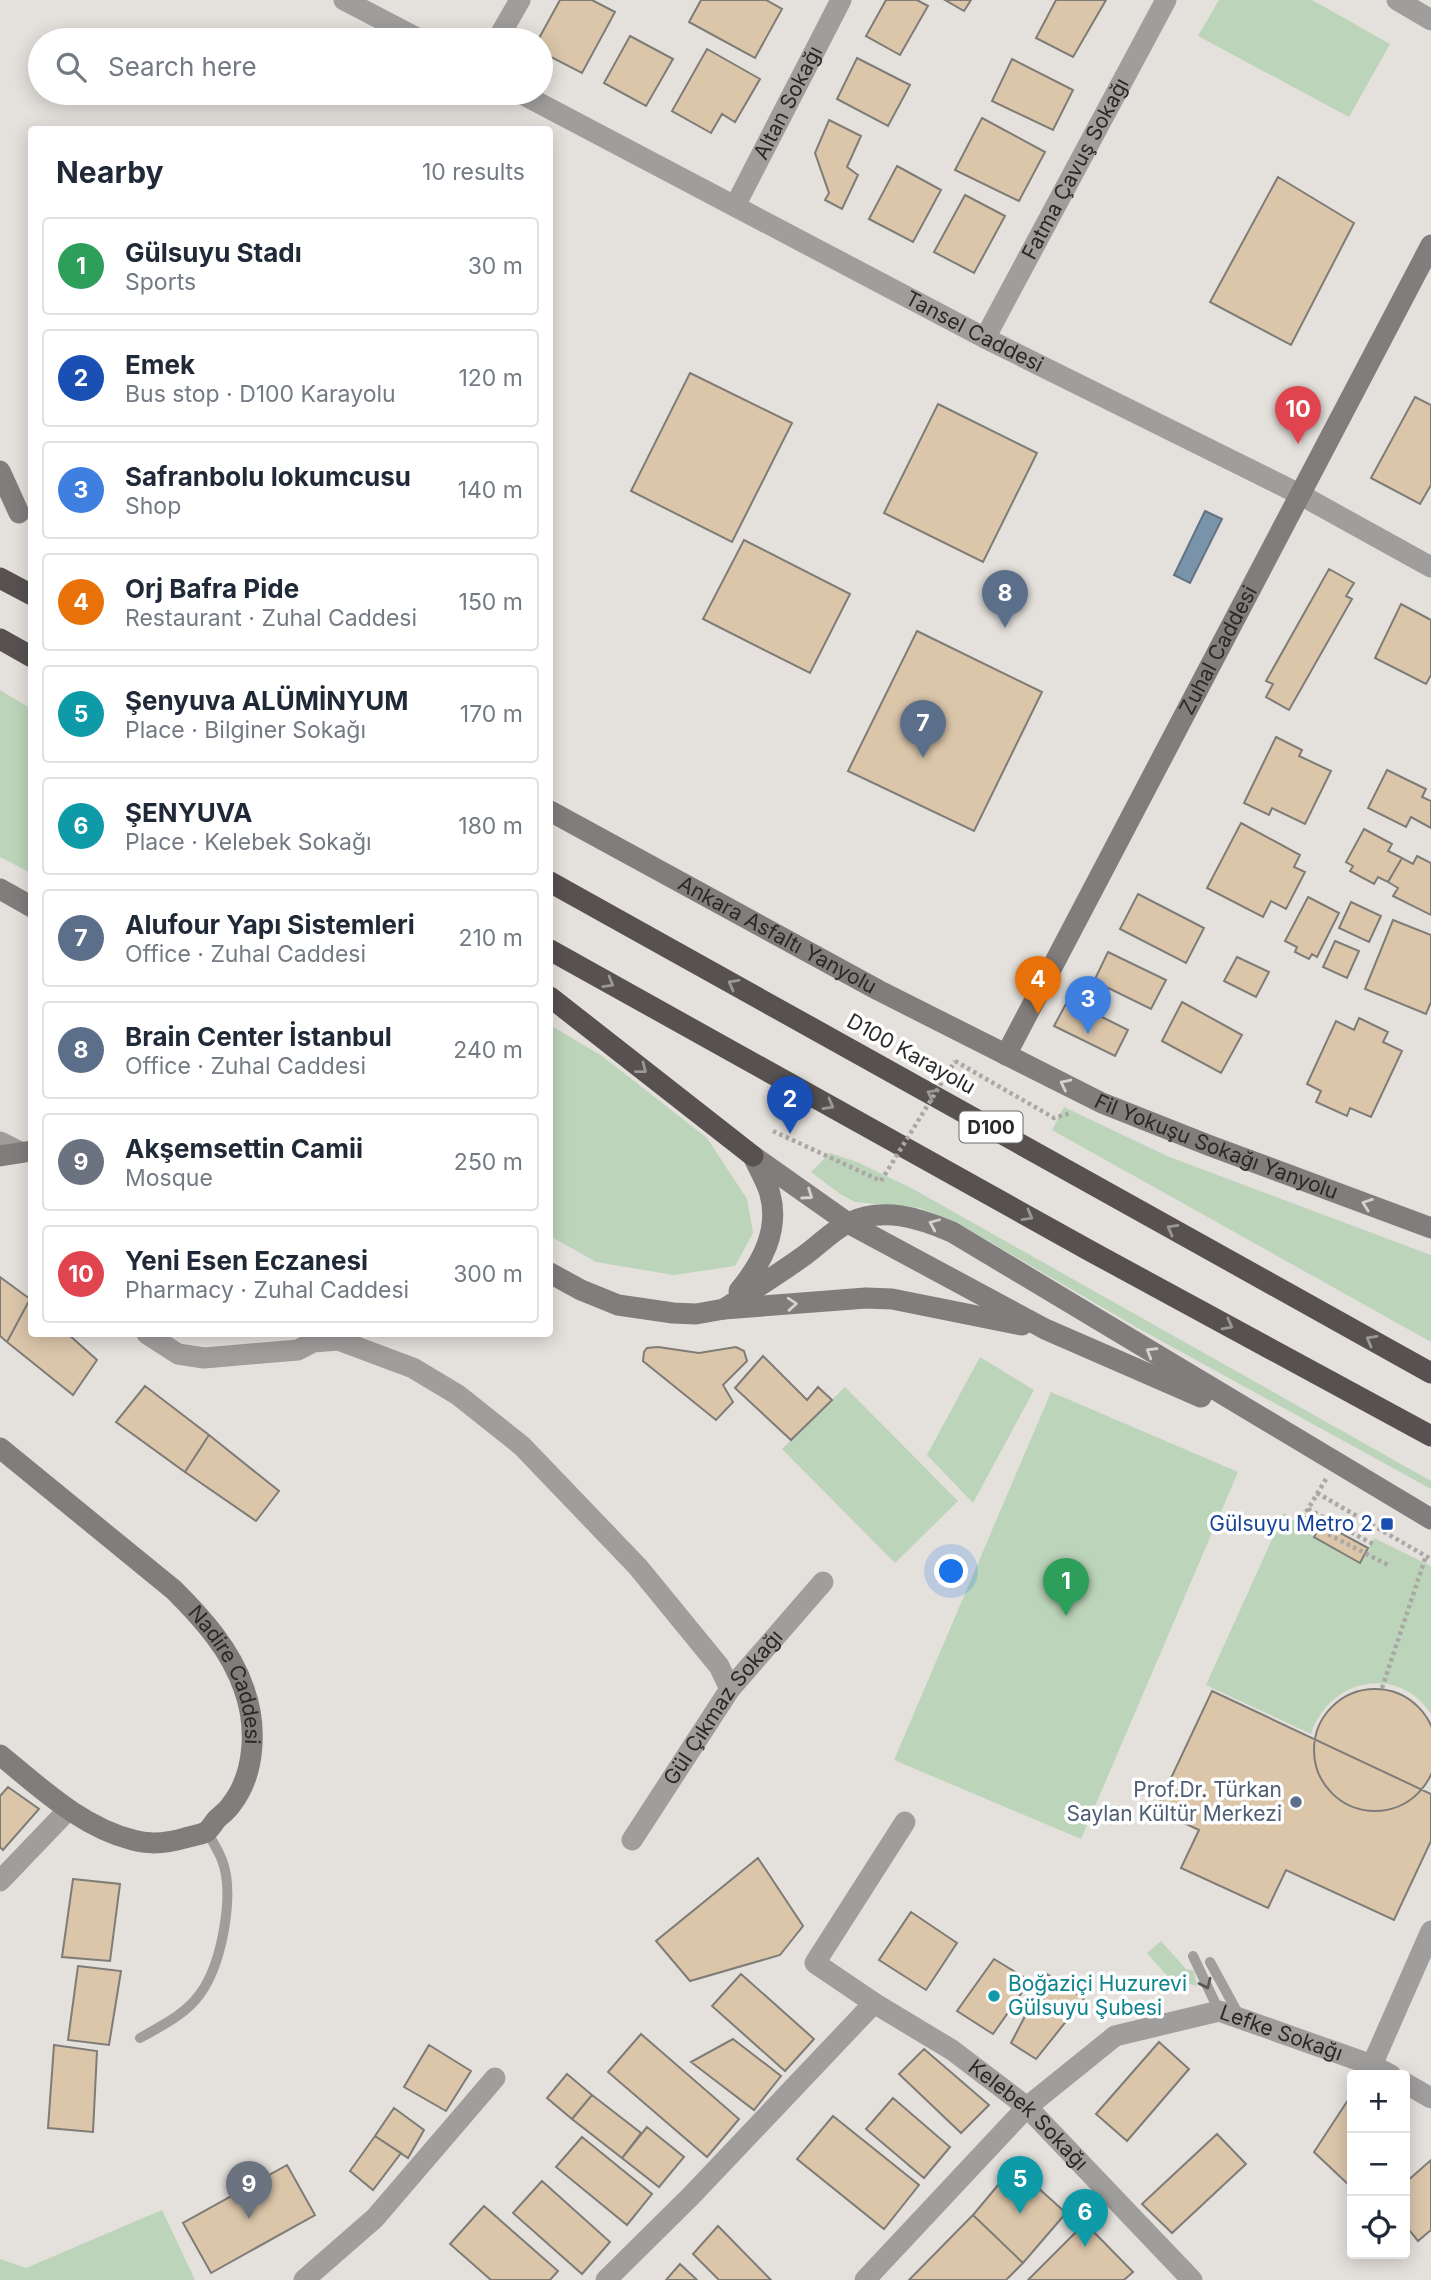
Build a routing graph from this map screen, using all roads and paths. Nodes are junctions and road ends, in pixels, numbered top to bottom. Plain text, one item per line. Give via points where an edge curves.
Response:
1 (344, 0) edge
2 (520, 0) edge
3 (841, 0) edge
4 (1166, 0) edge
5 (1397, 0) edge
6 (1431, 20) edge
7 (398, 28) edge
8 (505, 28) edge
9 (543, 105) edge
10 (735, 206) junction
11 (1431, 245) edge
12 (985, 338) junction
13 (0, 471) edge
14 (1299, 494) junction
15 (0, 502) edge
16 (25, 516) edge
17 (1431, 567) edge
18 (0, 578) edge
19 (28, 593) edge
20 (0, 639) edge
21 (28, 655) edge
22 (553, 813) edge
23 (553, 884) edge
24 (0, 889) edge
25 (28, 904) edge
26 (553, 952) edge
27 (553, 1000) edge
28 (1006, 1055) junction
29 (1004, 1088) dead end
30 (774, 1130) dead end
31 (0, 1142) edge
32 (17, 1153) edge
33 (752, 1156) junction
34 (848, 1223) junction
35 (1431, 1227) edge
36 (553, 1275) edge
37 (724, 1309) junction
38 (1045, 1329) junction
39 (152, 1337) edge
40 (298, 1342) edge
41 (1431, 1373) edge
42 (1431, 1436) edge
43 (0, 1448) edge
44 (1335, 1463) junction
45 (1317, 1493) junction
46 (1308, 1509) junction
47 (1431, 1519) edge
48 (1375, 1545) dead end
49 (1428, 1558) edge
50 (1390, 1566) dead end
51 (823, 1582) dead end
52 (1382, 1688) dead end
53 (730, 1689) junction
54 (0, 1755) edge
55 (68, 1810) junction
56 (905, 1822) dead end
57 (207, 1831) junction
58 (632, 1840) dead end
59 (0, 1881) edge
60 (1431, 1931) edge
61 (1193, 1956) dead end
62 (1210, 1962) dead end
63 (874, 2003) junction
64 (1230, 2014) junction
65 (140, 2038) dead end
66 (1382, 2070) edge
67 (495, 2078) dead end
68 (1410, 2086) edge
69 (1431, 2098) edge
70 (1027, 2107) junction
71 (304, 2280) edge
72 (606, 2280) edge
73 (865, 2280) edge
74 (1192, 2280) edge

1 - 7 street
2 - 8 street
3 - 10 street, Altan Sokağı
4 - 12 street, Fatma Çavuş Sokağı
5 - 6 street
9 - 10 street, Tansel Caddesi
10 - 12 street, Tansel Caddesi
11 - 14 main road, Zuhal Caddesi
12 - 14 street, Tansel Caddesi
13 - 16 main road
14 - 17 street, Tansel Caddesi
14 - 28 main road, Zuhal Caddesi
15 - 16 main road
18 - 19 highway
20 - 21 highway
22 - 28 main road, Ankara Asfaltı Yanyolu
41 -> 23 highway, D100 Karayolu / D100
24 - 25 main road
26 -> 42 highway, D100
27 -> 33 highway
35 -> 28 main road, Fil Yokuşu Sokağı Yanyolu via 1137,1117
29 - 30 path, bridge via 955,1061 881,1181
31 - 32 street
33 -> 34 main road
33 - 37 main road via 770,1194 772,1223 756,1270
34 - 37 main road
34 - 38 main road
44 -> 34 main road via 952,1232 896,1214
36 - 37 main road via 618,1306 696,1314
37 -> 38 main road via 892,1299
38 - 44 main road via 1179,1386
39 - 40 street via 178,1353 204,1359
40 - 53 street via 338,1340 413,1368 458,1395 522,1446 638,1567 719,1666
43 - 57 main road, Nadire Caddesi via 174,1590 205,1623 231,1662 251,1714 252,1743 242,1788
44 - 45 path
44 - 47 main road
45 - 46 path
45 - 49 path
46 - 48 path
46 - 50 path via 1302,1519
49 - 52 path
51 - 53 street, Gül Çıkmaz Sokağı
53 - 58 street, Gül Çıkmaz Sokağı
54 - 55 main road
55 - 57 main road via 135,1841 157,1843
55 - 59 street
56 - 63 street, Kelebek Sokağı via 815,1963
57 - 65 lane via 222,1861 228,1892 222,1945 201,1993 178,2016
60 - 66 street
61 -> 64 lane
62 - 64 lane
63 - 70 street, Kelebek Sokağı via 952,2050
63 - 72 street
64 - 66 street, Lefke Sokağı
64 - 70 street, Lefke Sokağı via 1115,2036
67 - 71 street via 375,2217
68 - 69 street
70 - 73 street, Lefke Sokağı
70 - 74 street, Kelebek Sokağı

